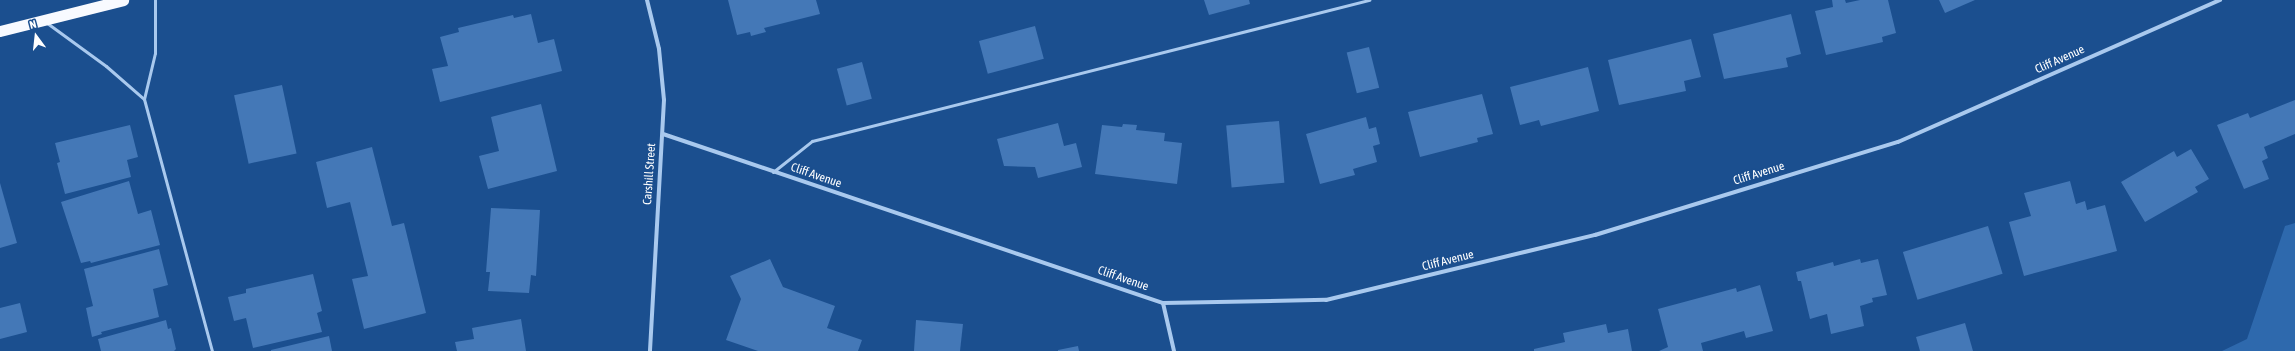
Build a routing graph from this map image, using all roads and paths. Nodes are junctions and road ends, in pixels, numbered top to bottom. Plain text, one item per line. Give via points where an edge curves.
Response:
1 (123, 0) edge
2 (155, 0) edge
3 (646, 0) edge
4 (1369, 0) edge
5 (2220, 0) edge
6 (44, 20) junction
7 (0, 31) edge
8 (144, 99) junction
9 (663, 134) junction
10 (773, 172) junction
11 (1163, 303) junction
12 (212, 351) edge
13 (650, 351) edge
14 (1174, 351) edge

1 - 6 highway
2 - 8 lane via 154,53
3 - 9 street, Carshill Street via 659,49 664,100
4 - 10 lane via 812,140
5 - 11 street, Cliff Avenue via 1898,142 1595,235 1326,300
6 - 7 highway
6 - 8 lane via 106,66
8 - 12 lane
9 - 10 street, Cliff Avenue
9 - 13 street, Carshill Street via 649,326
10 - 11 street, Cliff Avenue
11 - 14 street

